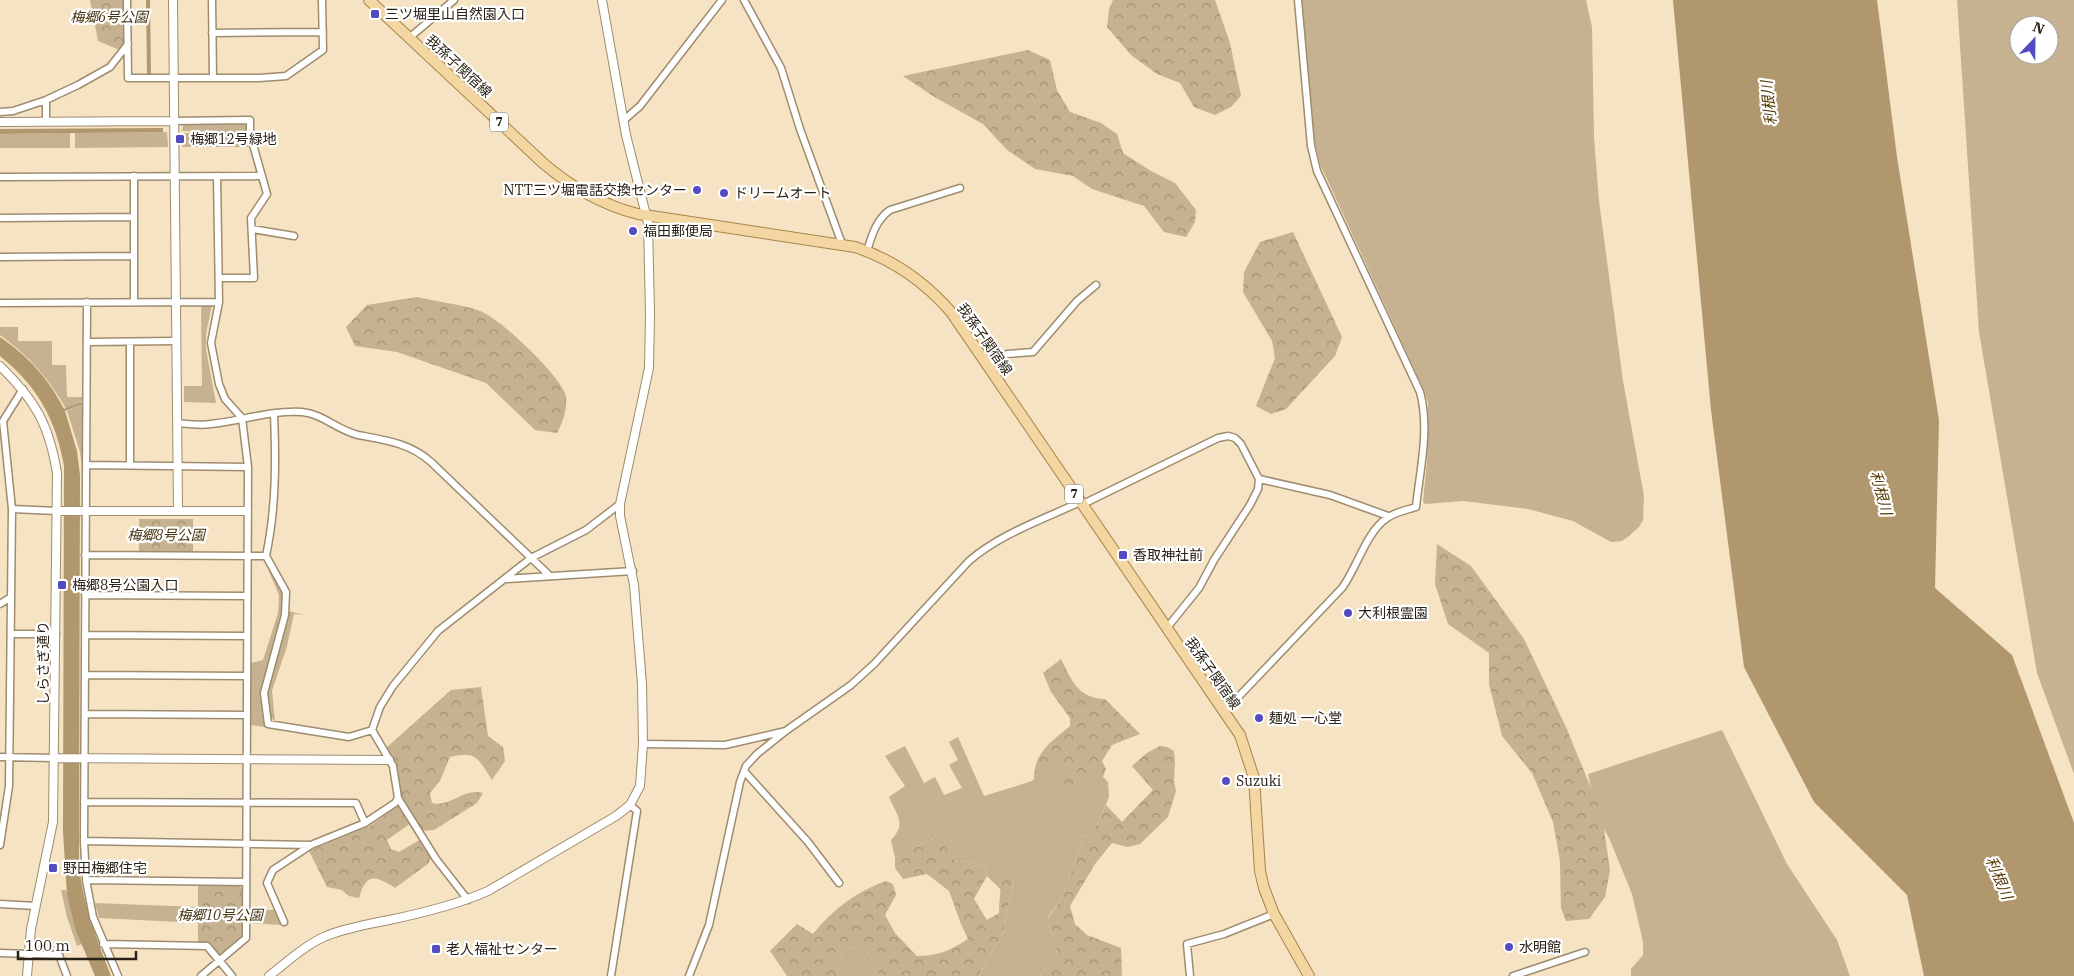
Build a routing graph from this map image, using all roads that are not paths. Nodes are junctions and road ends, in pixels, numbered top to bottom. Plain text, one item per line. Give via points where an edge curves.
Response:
1 (128, 0) edge
2 (173, 0) edge
3 (212, 0) edge
4 (322, 0) edge
5 (368, 0) edge
6 (454, 0) edge
7 (602, 0) edge
8 (722, 0) edge
9 (744, 0) edge
10 (1298, 0) edge
11 (323, 32) junction
12 (212, 33) junction
13 (409, 38) junction
14 (128, 44) junction
15 (174, 78) junction
16 (213, 78) junction
17 (46, 100) junction
18 (0, 112) edge
19 (174, 120) junction
20 (624, 120) junction
21 (0, 122) edge
22 (46, 122) junction
23 (134, 176) junction
24 (175, 176) junction
25 (218, 176) junction
26 (262, 176) junction
27 (0, 178) edge
28 (960, 188) dead end
29 (648, 215) junction
30 (134, 217) junction
31 (0, 218) edge
32 (252, 229) junction
33 (294, 236) dead end
34 (842, 244) junction
35 (867, 251) junction
36 (133, 256) junction
37 (0, 257) edge
38 (219, 278) junction
39 (1096, 285) dead end
40 (87, 302) junction
41 (134, 302) junction
42 (176, 302) junction
43 (218, 302) junction
44 (0, 303) edge
45 (176, 341) junction
46 (87, 342) junction
47 (130, 342) junction
48 (0, 366) edge
49 (987, 366) junction
50 (23, 389) junction
51 (274, 414) junction
52 (242, 418) junction
53 (177, 423) junction
54 (86, 465) junction
55 (130, 465) junction
56 (177, 466) junction
57 (248, 467) junction
58 (1259, 479) junction
59 (1080, 503) junction
60 (620, 504) junction
61 (12, 510) junction
62 (60, 511) junction
63 (83, 511) junction
64 (178, 511) junction
65 (247, 511) junction
66 (1388, 516) junction
67 (85, 555) junction
68 (248, 556) junction
69 (266, 556) junction
70 (531, 558) junction
71 (633, 571) junction
72 (550, 576) junction
73 (504, 579) junction
74 (85, 595) junction
75 (247, 596) junction
76 (11, 597) junction
77 (0, 604) edge
78 (1166, 630) junction
79 (11, 634) junction
80 (56, 634) junction
81 (85, 635) junction
82 (247, 636) junction
83 (85, 675) junction
84 (247, 676) junction
85 (1224, 713) junction
86 (84, 714) junction
87 (247, 715) junction
88 (372, 730) junction
89 (787, 730) junction
90 (643, 744) junction
91 (0, 757) edge
92 (9, 757) junction
93 (59, 758) junction
94 (81, 758) junction
95 (247, 760) junction
96 (389, 760) junction
97 (744, 771) junction
98 (398, 798) junction
99 (84, 802) junction
100 (246, 803) junction
101 (630, 805) junction
102 (365, 823) junction
103 (84, 841) junction
104 (247, 843) junction
105 (310, 844) junction
106 (0, 845) edge
107 (86, 880) junction
108 (245, 882) junction
109 (840, 883) dead end
110 (468, 900) junction
111 (0, 904) edge
112 (36, 906) junction
113 (1274, 914) junction
114 (284, 922) dead end
115 (103, 944) junction
116 (1585, 952) dead end
117 (0, 953) edge
118 (28, 954) junction
119 (219, 960) junction
120 (27, 976) edge
121 (67, 976) edge
122 (118, 976) edge
123 (201, 976) edge
124 (232, 976) edge
125 (270, 976) edge
126 (611, 976) edge
127 (689, 976) edge
128 (1190, 976) edge
129 (1310, 976) edge
130 (1513, 976) edge

1 - 14 street
2 - 15 street
3 - 12 street
4 - 11 street
5 - 13 main road, 我孫子関宿線 / 7
6 - 13 street
7 - 20 street
8 - 20 street via 640,106
9 - 34 street via 781,68
10 - 66 street via 1311,146 1317,171 1413,375 1423,406 1424,445 1416,507
11 - 12 street
11 - 16 street via 322,50 286,76
12 - 16 street
13 - 29 main road, 我孫子関宿線 / 7 via 565,181 606,203
14 - 15 street via 128,78
14 - 17 street via 110,67
15 - 16 street
15 - 19 street
17 - 18 street
17 - 22 street
19 - 22 street
19 - 24 street
19 - 26 street via 250,120 250,134
20 - 29 street
21 - 22 street
23 - 24 street
23 - 27 street
23 - 30 street
24 - 25 street
24 - 42 street
25 - 26 street
25 - 38 street
26 - 32 street via 267,194 251,218
28 - 35 street via 885,213 876,226
29 - 34 main road, 我孫子関宿線 / 7
29 - 60 street via 649,368
30 - 31 street
30 - 36 street
32 - 33 street
32 - 38 street via 254,278
34 - 35 main road, 我孫子関宿線 / 7
35 - 49 main road, 我孫子関宿線 / 7 via 902,268 933,293 951,312
36 - 37 street
36 - 41 street
38 - 43 street
39 - 49 street via 1077,301 1033,352 1007,354
40 - 41 street
40 - 44 street
40 - 46 street
41 - 42 street
42 - 43 street
42 - 45 street
43 - 52 street via 211,343 214,363 225,399
45 - 47 street
45 - 53 street
46 - 47 street
46 - 54 street
47 - 55 street
48 - 50 street, しらさぎ通り
49 - 59 main road, 我孫子関宿線 / 7
50 - 61 street via 3,421
50 - 62 street, しらさぎ通り via 37,409 54,452
51 - 52 street
51 - 69 street via 276,489
51 - 70 street via 312,414 349,432 417,451
52 - 53 street via 210,425
52 - 57 street
53 - 56 street
54 - 55 street
54 - 63 street
55 - 56 street
56 - 57 street
56 - 64 street
57 - 65 street
58 - 59 street via 1241,444 1228,436
58 - 66 street via 1330,495
58 - 78 street via 1250,505 1199,588
59 - 78 main road, 我孫子関宿線 / 7
59 - 89 street via 981,551 874,664 851,685
60 - 70 street via 586,530
60 - 71 street via 624,539
61 - 62 street
61 - 76 street
62 - 63 street
62 - 80 street, しらさぎ通り
63 - 64 street
63 - 67 street
64 - 65 street
65 - 68 street
66 - 85 street via 1379,524 1342,588
67 - 68 street
67 - 74 street
68 - 69 street
68 - 75 street
69 - 88 street via 286,592 285,615 264,693 268,724 349,737
70 - 72 street
70 - 73 street
71 - 72 street
71 - 90 street
72 - 73 street
73 - 88 street via 438,631 393,686 380,706
74 - 75 street
74 - 81 street
75 - 82 street
76 - 77 street
76 - 79 street
78 - 85 main road, 我孫子関宿線 / 7
79 - 80 street
79 - 92 street
80 - 93 street, しらさぎ通り
81 - 82 street
81 - 83 street
82 - 84 street
83 - 84 street
83 - 86 street
84 - 87 street
85 - 113 main road, 我孫子関宿線 / 7 via 1240,735 1251,765 1256,788 1260,870
86 - 87 street
86 - 94 street
87 - 95 street
88 - 96 street
89 - 90 street via 726,745
89 - 97 street via 757,754
90 - 101 street via 642,778
91 - 92 street
92 - 93 street
92 - 106 street via 8,794
93 - 94 street
93 - 112 street, しらさぎ通り via 54,822
94 - 95 street
94 - 99 street
95 - 96 street
95 - 100 street
96 - 98 street via 393,766
97 - 109 street
97 - 127 street via 710,925
98 - 102 street via 396,803
98 - 110 street via 436,859
99 - 100 street
99 - 103 street
100 - 102 street via 356,803
100 - 104 street
101 - 110 street
101 - 126 street via 636,811
102 - 105 street
103 - 104 street
103 - 107 street
104 - 105 street
104 - 108 street
105 - 114 street via 273,870 267,884
107 - 108 street
107 - 115 street via 93,917
108 - 119 street via 246,938
110 - 125 street via 327,936 306,947
111 - 112 street
112 - 118 street, しらさぎ通り
113 - 128 street via 1188,944
113 - 129 main road, 我孫子関宿線 / 7
115 - 119 street via 207,946
115 - 122 street
116 - 130 street
117 - 118 street
118 - 120 street, しらさぎ通り
118 - 121 street via 58,956
119 - 123 street
119 - 124 street

